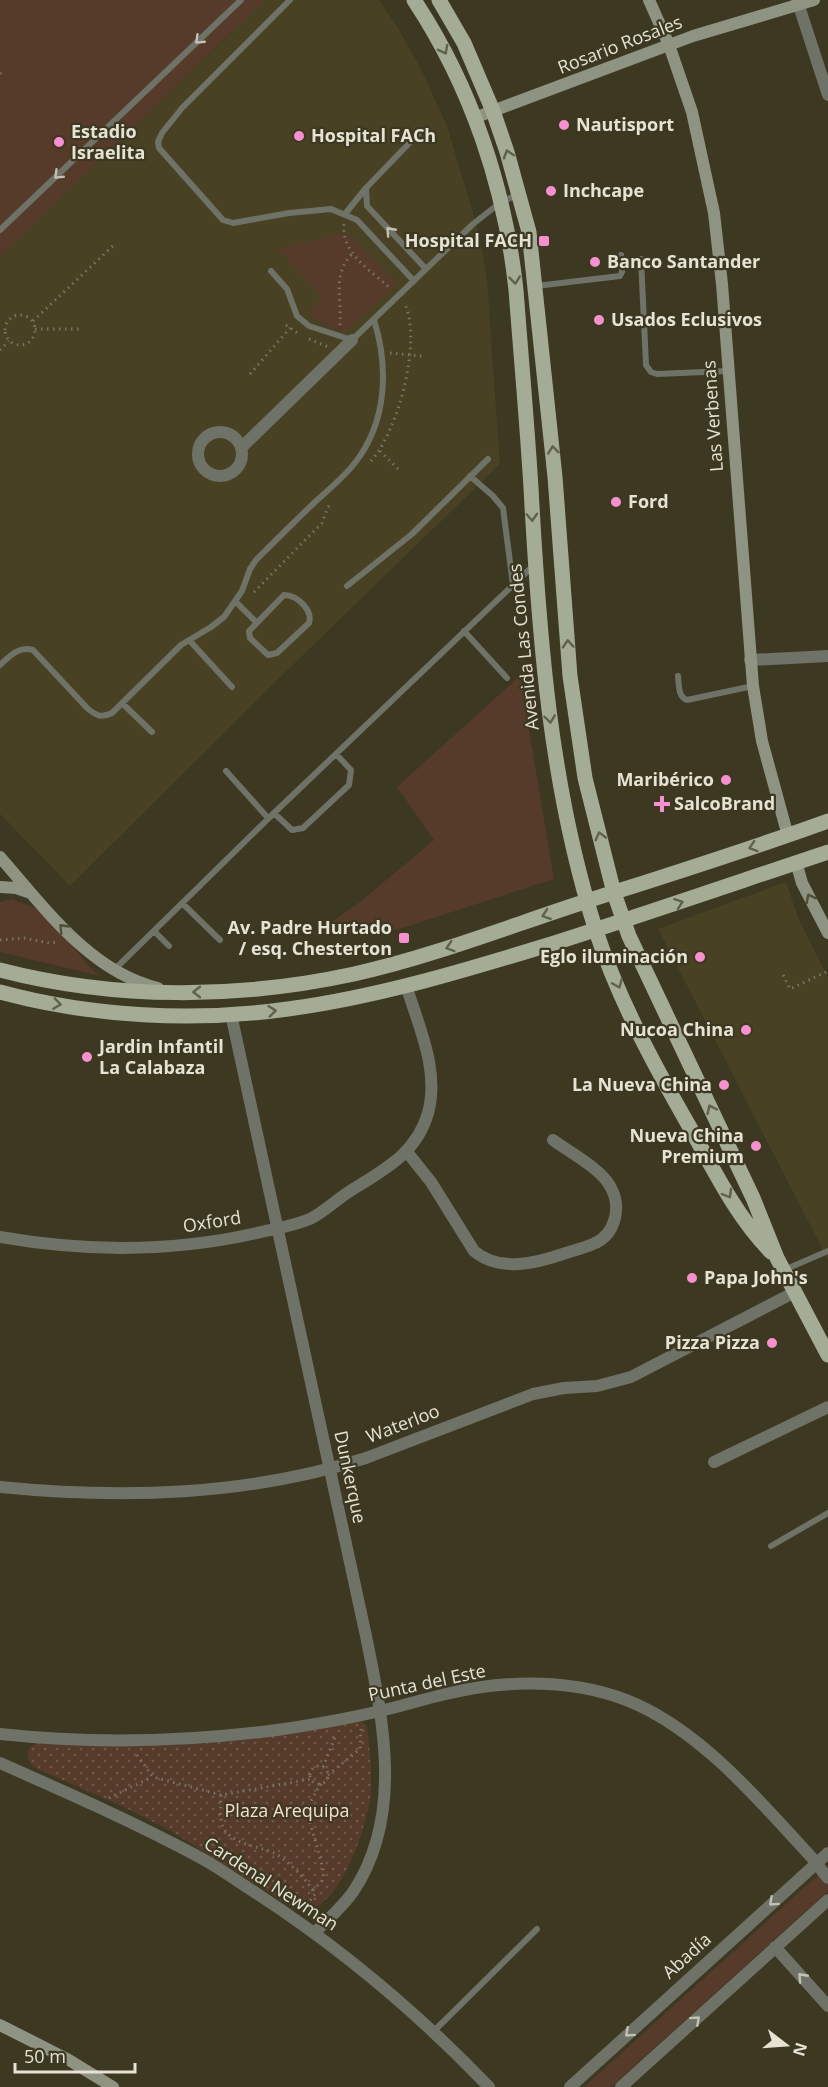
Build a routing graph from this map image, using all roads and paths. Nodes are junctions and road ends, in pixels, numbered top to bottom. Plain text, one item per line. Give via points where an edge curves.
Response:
1 (241, 0) edge
2 (290, 0) edge
3 (414, 0) edge
4 (440, 0) edge
5 (649, 0) edge
6 (814, 0) edge
7 (798, 2) edge
8 (669, 45) junction
9 (828, 95) edge
10 (493, 111) junction
11 (474, 118) junction
12 (419, 132) dead end
13 (366, 188) junction
14 (520, 194) junction
15 (501, 202) junction
16 (345, 214) junction
17 (0, 230) edge
18 (116, 243) dead end
19 (352, 254) junction
20 (621, 255) dead end
21 (641, 259) dead end
22 (426, 270) junction
23 (271, 271) dead end
24 (414, 281) junction
25 (536, 286) junction
26 (399, 296) junction
27 (374, 320) junction
28 (33, 321) junction
29 (35, 328) junction
30 (290, 328) dead end
31 (80, 329) dead end
32 (339, 336) junction
33 (352, 340) junction
34 (9, 341) junction
35 (0, 350) edge
36 (382, 353) junction
37 (410, 354) junction
38 (422, 356) dead end
39 (728, 371) junction
40 (250, 374) dead end
41 (242, 448) junction
42 (380, 451) junction
43 (488, 459) dead end
44 (365, 467) dead end
45 (398, 469) dead end
46 (470, 476) junction
47 (335, 499) dead end
48 (534, 565) junction
49 (513, 585) junction
50 (347, 586) dead end
51 (238, 604) junction
52 (256, 622) junction
53 (464, 631) junction
54 (189, 640) junction
55 (828, 656) edge
56 (750, 660) junction
57 (0, 665) edge
58 (678, 676) dead end
59 (507, 678) dead end
60 (753, 686) junction
61 (232, 687) dead end
62 (122, 703) junction
63 (152, 732) dead end
64 (336, 754) junction
65 (226, 771) dead end
66 (271, 816) junction
67 (828, 821) edge
68 (788, 836) junction
69 (828, 852) edge
70 (0, 857) edge
71 (796, 862) junction
72 (0, 887) edge
73 (614, 892) junction
74 (32, 894) junction
75 (587, 901) junction
76 (182, 903) junction
77 (624, 921) junction
78 (596, 930) junction
79 (154, 931) junction
80 (828, 933) edge
81 (0, 940) edge
82 (220, 940) dead end
83 (57, 942) dead end
84 (169, 946) dead end
85 (114, 969) junction
86 (0, 970) edge
87 (828, 971) edge
88 (783, 975) dead end
89 (406, 985) junction
90 (0, 992) edge
91 (174, 992) junction
92 (231, 1014) junction
93 (553, 1140) dead end
94 (407, 1152) junction
95 (278, 1228) junction
96 (0, 1237) edge
97 (828, 1251) edge
98 (780, 1264) junction
99 (795, 1292) junction
100 (828, 1355) edge
101 (828, 1407) edge
102 (714, 1461) dead end
103 (330, 1468) junction
104 (0, 1487) edge
105 (828, 1513) edge
106 (771, 1546) dead end
107 (380, 1711) junction
108 (361, 1715) junction
109 (342, 1719) junction
110 (0, 1734) edge
111 (127, 1741) junction
112 (0, 1763) edge
113 (323, 1767) junction
114 (328, 1775) junction
115 (153, 1777) junction
116 (311, 1779) junction
117 (321, 1784) junction
118 (221, 1795) junction
119 (94, 1805) junction
120 (828, 1853) edge
121 (817, 1863) junction
122 (828, 1878) edge
123 (313, 1890) junction
124 (828, 1900) edge
125 (319, 1929) junction
126 (537, 1929) dead end
127 (775, 1947) junction
128 (828, 2006) edge
129 (0, 2025) edge
130 (434, 2031) junction
131 (113, 2087) edge
132 (489, 2087) edge
133 (570, 2087) edge
134 (621, 2087) edge

1 -> 17 lane
2 - 16 lane via 182,108 162,133 159,148 227,222 331,210
3 -> 11 main road, Avenida Las Condes via 443,48
4 - 10 main road, Avenida Las Condes via 464,43
5 - 8 street, Las Verbenas
6 - 7 street, Rosario Rosales
7 - 8 street, Rosario Rosales
7 - 9 street
8 - 10 street, Rosario Rosales
8 - 39 street, Las Verbenas via 692,112 712,202
10 - 11 street, Rosario Rosales
14 -> 10 main road, Avenida Las Condes
11 - 15 main road, Avenida Las Condes
12 - 13 lane
13 - 16 lane
22 -> 13 lane via 367,206
14 - 15 lane
14 - 25 main road, Avenida Las Condes
15 - 22 lane
15 -> 48 main road, Avenida Las Condes via 516,290
16 - 19 path via 343,235
16 - 24 lane via 357,220
18 - 28 path
19 - 26 path
19 - 32 path via 343,262 339,279
20 - 25 lane via 620,276
21 - 39 lane via 648,369 657,374
22 - 24 lane
23 - 32 lane via 287,289 297,316 309,326
24 - 26 lane
73 -> 25 main road, Avenida Las Condes via 585,778 570,676
26 - 27 lane
26 - 37 path via 406,305 411,325
27 - 33 lane
27 - 36 lane
28 - 29 path
28 - 34 path via 28,316 13,316 5,328
29 - 31 path
29 - 34 path via 30,342 16,345
30 - 40 path
32 - 33 lane
33 - 41 street
34 - 35 path
36 - 37 path
36 - 51 lane via 380,411 363,451 256,560
37 - 38 path
37 - 42 path via 391,432
39 - 56 street, Las Verbenas
41 - 41 street via 225,431 197,436 199,463 210,474 227,475 239,465
42 - 44 path
42 - 45 path
43 - 46 lane
46 - 49 lane via 503,508
46 - 50 lane via 411,534
47 - 51 path via 322,523
48 - 49 lane
48 -> 75 main road, Avenida Las Condes via 555,756
49 - 53 lane
51 - 52 lane
51 - 54 lane
52 - 52 lane via 249,630 250,638 273,655 309,622 310,613 295,597 284,595
53 - 59 lane
53 - 64 lane
54 - 61 lane
54 - 62 lane
55 - 56 street
56 - 60 street, Las Verbenas
57 - 62 lane via 16,651 33,650 97,716 112,713
58 - 60 lane via 680,695 687,700
60 - 68 street, Las Verbenas via 762,741
62 - 63 lane
64 - 66 lane
64 - 66 lane via 351,770 349,785 303,828 292,830
65 - 66 lane
66 - 76 lane
67 - 68 main road
68 -> 73 main road
69 - 71 main road
70 - 74 street
77 -> 71 main road
80 -> 71 street via 802,883
72 - 74 street
73 - 75 main road
73 - 77 main road, Avenida Las Condes
85 -> 74 street via 81,945
75 - 78 main road, Avenida Las Condes
75 -> 91 main road via 460,944 355,973 289,986
76 - 79 lane
76 - 82 lane
77 - 78 main road
98 -> 77 main road, Avenida Las Condes
78 - 89 main road
78 -> 98 main road, Avenida Las Condes via 630,1015 673,1098 738,1210
79 - 84 lane
79 - 85 lane
81 - 83 path
85 - 91 street via 135,981
86 - 91 main road via 100,989
87 - 88 path via 790,989
92 -> 89 main road via 317,1004
89 - 94 street, Oxford via 432,1080 424,1126
90 -> 92 main road via 121,1012
92 - 95 street, Dunkerque
93 - 94 street via 606,1179 617,1202 616,1217 606,1235 593,1244 525,1264 494,1263 474,1251 431,1182
94 - 95 street, Oxford via 322,1212
95 - 96 street, Oxford via 208,1242 139,1248 65,1246
95 - 103 street, Dunkerque
97 - 98 lane
98 - 99 main road, Avenida Las Condes
99 - 100 main road, Avenida Las Condes
99 - 103 street, Waterloo via 632,1377 533,1394
101 - 102 street
103 - 104 street, Waterloo via 253,1484 173,1492 82,1493
103 - 107 street, Dunkerque
105 - 106 lane
107 - 108 street, Punta del Este
107 - 121 street, Punta del Este via 447,1694 507,1685 555,1685 618,1697 656,1714 699,1743
107 - 125 street, Dunkerque via 386,1781 376,1837 353,1891
108 - 109 street, Punta del Este
108 - 114 path via 362,1746
109 - 111 street, Punta del Este via 242,1734
109 - 113 path
110 - 111 street, Punta del Este
111 - 115 path
112 - 119 street, Cardenal Newman
113 - 114 path
113 - 116 path via 313,1769
114 - 117 path
115 - 118 path
115 - 119 path
116 - 117 path
116 - 118 path
117 - 123 path via 308,1810 324,1872
118 - 123 path via 225,1830 232,1837 281,1857
119 - 125 street, Cardenal Newman via 204,1860
120 - 121 street, Abadía
121 - 122 street, Punta del Este
121 -> 133 street, Abadía
123 - 125 path via 315,1894 307,1909
124 - 127 street
125 - 130 street, Cardenal Newman
126 - 130 lane
128 -> 127 street
134 -> 127 street
129 - 131 street
130 - 132 street, Cardenal Newman

